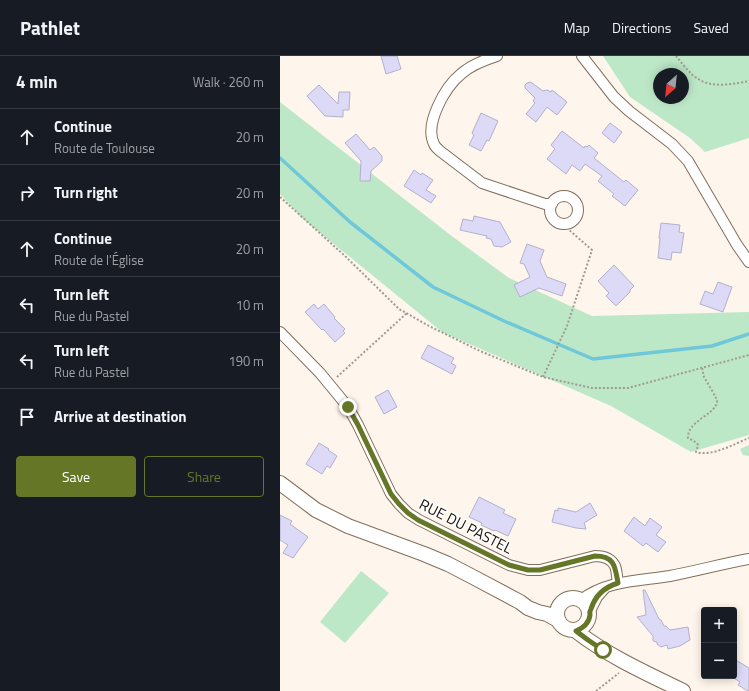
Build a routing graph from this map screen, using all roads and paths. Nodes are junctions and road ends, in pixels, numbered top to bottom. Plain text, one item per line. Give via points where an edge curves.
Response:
1 (497, 56) edge
2 (582, 56) edge
3 (676, 56) edge
4 (749, 81) edge
5 (280, 197) edge
6 (552, 204) junction
7 (567, 224) junction
8 (749, 262) edge
9 (407, 313) junction
10 (280, 332) edge
11 (749, 355) edge
12 (702, 368) junction
13 (543, 377) junction
14 (330, 384) junction
15 (749, 438) edge
16 (280, 483) edge
17 (749, 559) edge
18 (618, 583) junction
19 (520, 602) junction
20 (561, 604) junction
21 (586, 611) junction
22 (558, 620) junction
23 (576, 631) junction
24 (613, 656) junction
25 (629, 665) junction
26 (596, 691) edge
27 (683, 691) edge

1 - 6 street via 475,64 461,74 446,91 432,125 431,136 434,145 482,183 545,204
2 - 8 street via 614,97 672,144 688,161
3 - 4 path via 689,72 701,81 728,85
5 - 9 path via 399,309
6 - 7 street via 550,212 553,219 560,224
6 - 7 street via 558,198 568,197 575,202 578,210 575,219
7 - 13 path via 568,229 592,250 568,326
9 - 13 path via 480,351
9 - 14 path
10 - 14 street, RUE DU PASTEL
11 - 12 path
12 - 13 path via 628,388 592,388
12 - 15 path via 703,375 717,397 717,402 689,432 688,438 698,445 696,452 717,451
14 - 18 street, RUE DU PASTEL via 358,425 391,494 408,513 518,568 540,570 603,556 615,566
16 - 19 street via 316,510 342,524 448,564
17 - 18 street via 669,576
18 - 21 street via 608,587
19 - 20 street via 544,607
19 - 22 street
20 - 21 street via 570,598 576,598
20 - 22 street via 557,614
21 - 23 street via 583,628
21 - 24 street via 593,635
22 - 23 street via 565,628
23 - 24 street
24 - 25 street
25 - 26 path
25 - 27 street

